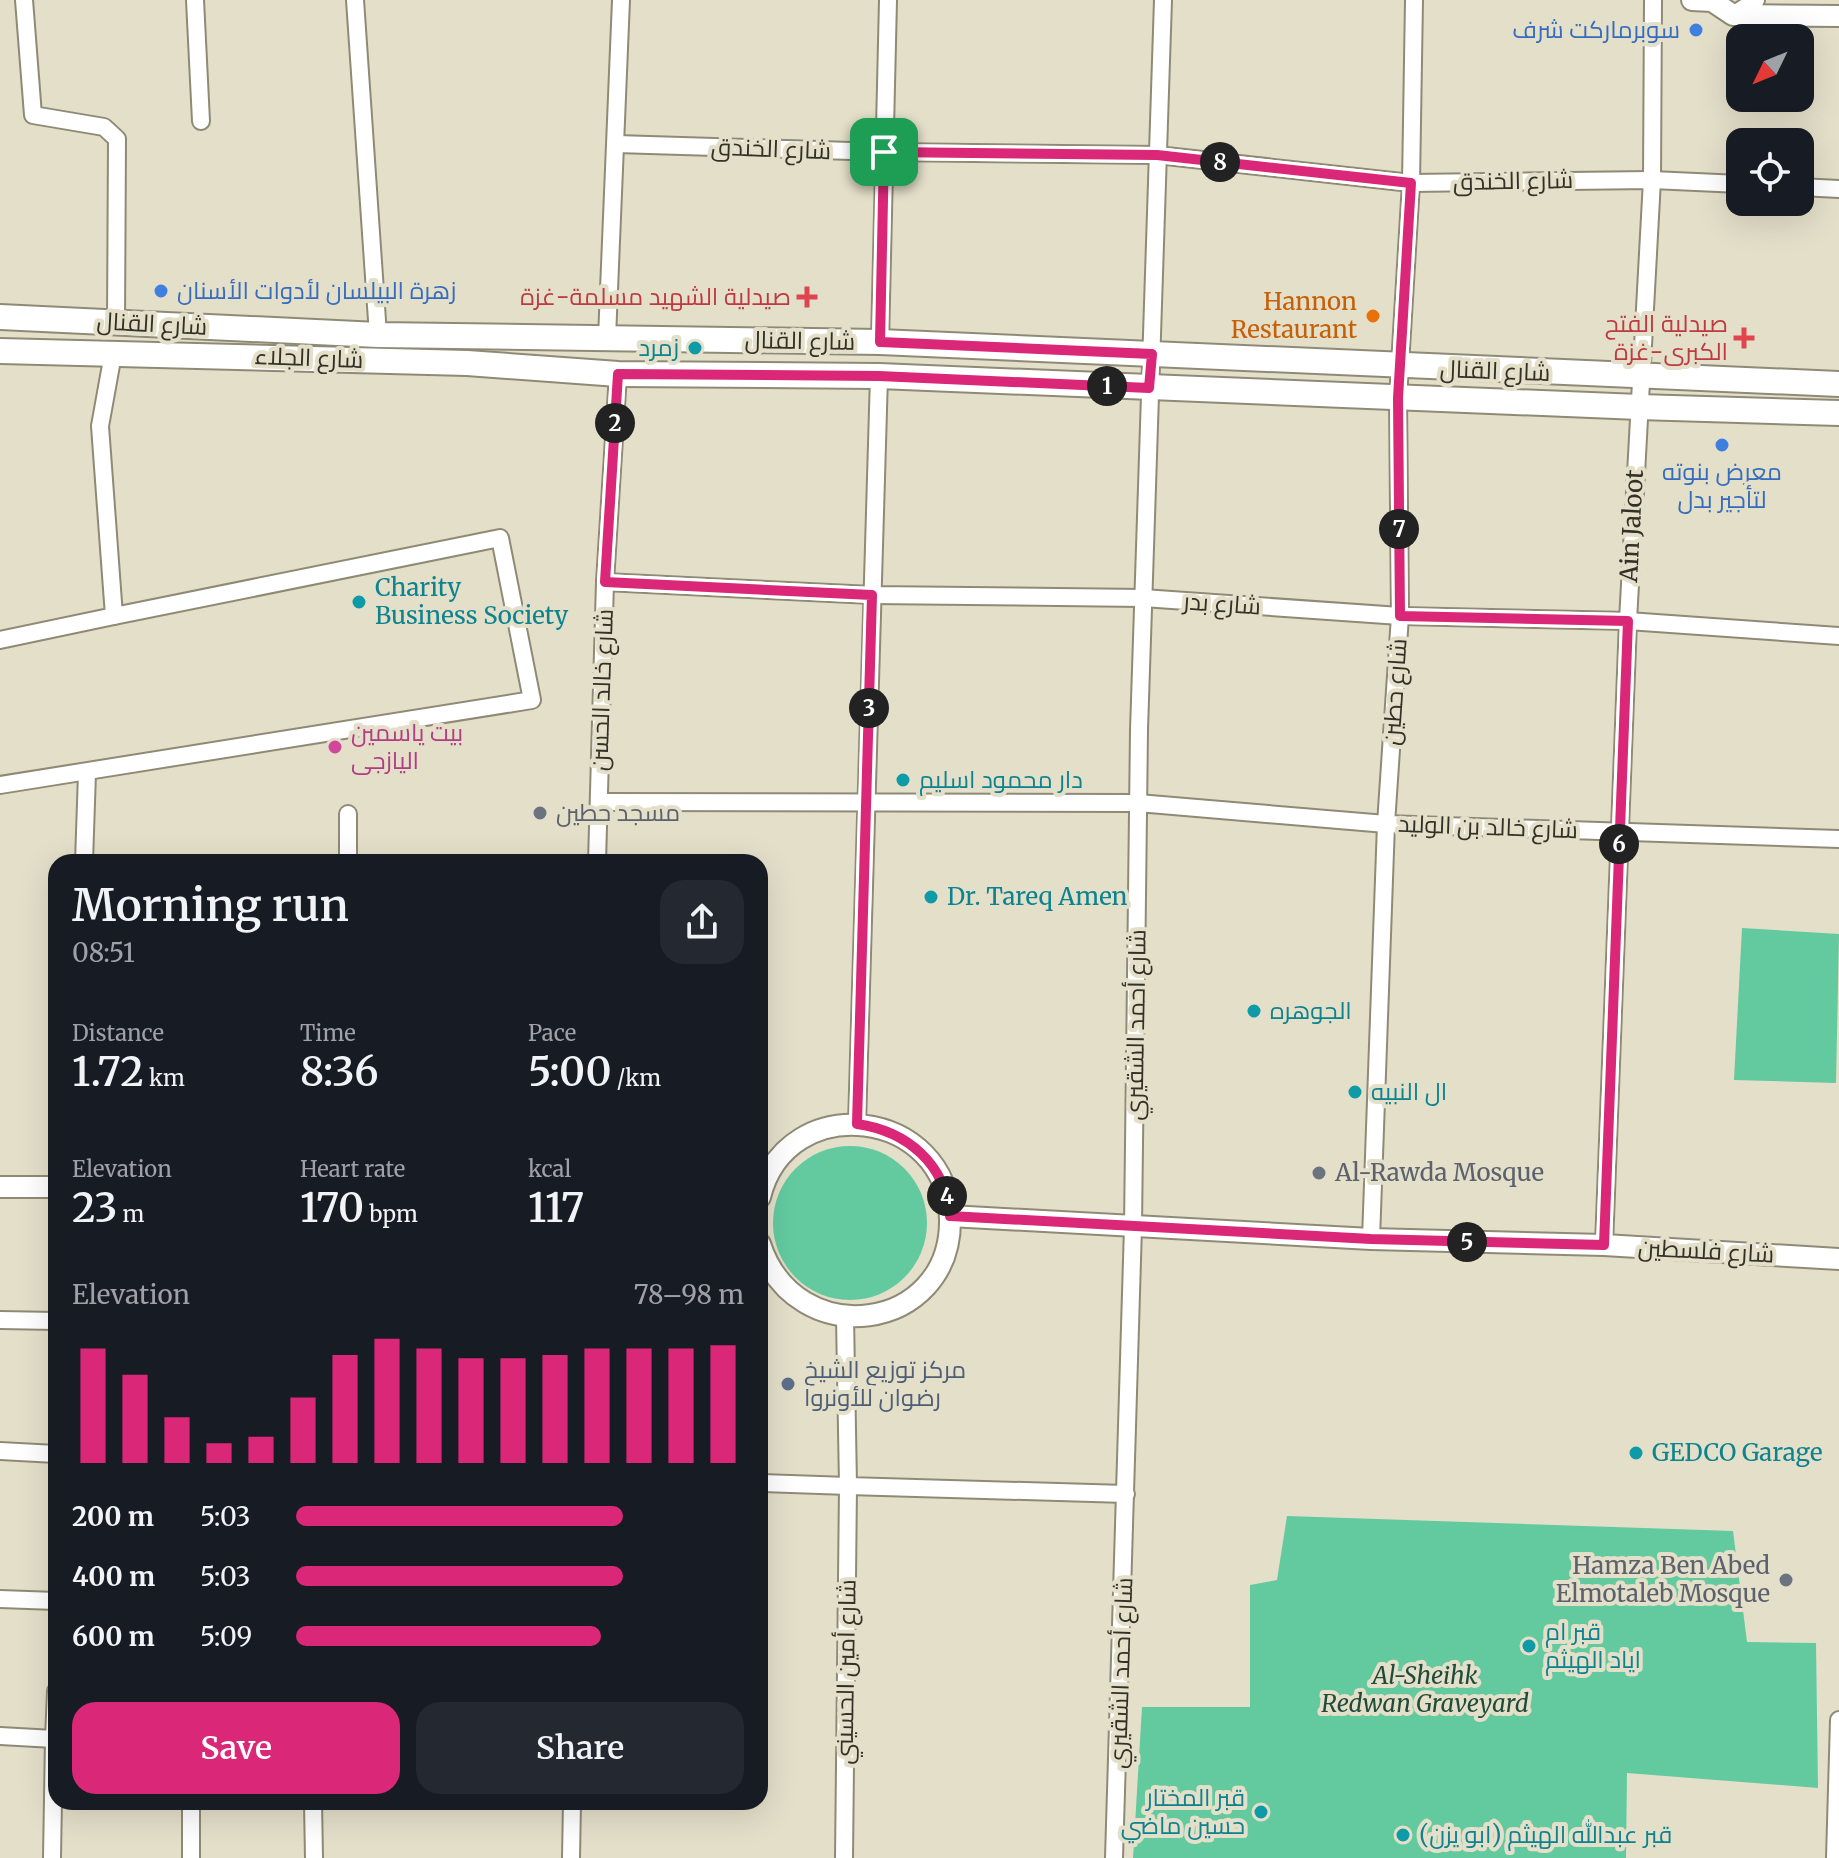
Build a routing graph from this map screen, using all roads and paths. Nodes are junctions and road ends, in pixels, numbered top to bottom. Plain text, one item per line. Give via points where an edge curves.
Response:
1 (24, 0) edge
2 (195, 0) edge
3 (355, 0) edge
4 (621, 0) edge
5 (888, 0) edge
6 (1163, 0) edge
7 (1414, 0) edge
8 (1653, 0) edge
9 (1705, 0) edge
10 (1756, 0) edge
11 (1733, 15) junction
12 (1839, 16) edge
13 (201, 121) dead end
14 (616, 144) junction
15 (884, 152) junction
16 (1157, 155) junction
17 (1652, 180) junction
18 (1411, 183) junction
19 (1726, 183) edge
20 (1814, 188) edge
21 (1839, 189) edge
22 (0, 317) edge
23 (116, 323) junction
24 (378, 335) junction
25 (607, 338) junction
26 (880, 342) junction
27 (0, 351) edge
28 (113, 354) junction
29 (1152, 354) junction
30 (1401, 367) junction
31 (618, 374) junction
32 (879, 376) junction
33 (1641, 376) junction
34 (1839, 384) edge
35 (1149, 388) junction
36 (1398, 398) junction
37 (1639, 407) junction
38 (1839, 413) edge
39 (605, 582) junction
40 (872, 595) junction
41 (1143, 598) junction
42 (114, 616) junction
43 (1400, 616) junction
44 (1628, 621) junction
45 (1839, 636) edge
46 (0, 640) edge
47 (87, 773) junction
48 (0, 785) edge
49 (599, 802) junction
50 (866, 802) junction
51 (1138, 803) junction
52 (348, 814) dead end
53 (1386, 824) junction
54 (1620, 831) junction
55 (1839, 839) edge
56 (84, 854) edge
57 (348, 854) edge
58 (597, 854) edge
59 (857, 1124) junction
60 (768, 1175) edge
61 (0, 1187) edge
62 (48, 1187) edge
63 (950, 1216) junction
64 (1133, 1227) junction
65 (1371, 1239) junction
66 (1604, 1245) junction
67 (1839, 1259) edge
68 (768, 1264) edge
69 (845, 1317) junction
70 (0, 1320) edge
71 (48, 1321) edge
72 (0, 1451) edge
73 (48, 1454) edge
74 (768, 1483) edge
75 (848, 1486) junction
76 (1126, 1494) junction
77 (0, 1599) edge
78 (48, 1601) edge
79 (1839, 1720) edge
80 (0, 1736) edge
81 (48, 1739) edge
82 (53, 1810) edge
83 (191, 1810) edge
84 (313, 1810) edge
85 (572, 1810) edge
86 (52, 1858) edge
87 (191, 1858) edge
88 (314, 1858) edge
89 (571, 1858) edge
90 (844, 1858) edge
91 (1114, 1858) edge
92 (1835, 1858) edge

1 - 23 street via 33,115 104,127 117,139
2 - 13 street
3 - 24 street
4 - 14 street
5 - 15 street
6 - 16 street, شارع أحمد الشقيري
7 - 18 street, شارع حطين
8 - 17 street, Ain Jaloot
9 - 11 street
10 - 11 street
11 - 12 street
14 - 15 street, شارع الخندق
14 - 25 street
15 - 16 street, شارع الخندق
15 - 26 street
16 - 18 street, شارع الخندق
16 - 29 street, شارع أحمد الشقيري
17 - 18 street, شارع الخندق
17 - 19 street, شارع الخندق
17 - 33 street, Ain Jaloot
18 - 30 street, شارع حطين
20 - 21 street
22 - 23 main road, شارع القنال
23 - 24 main road, شارع القنال
24 - 25 main road, شارع القنال
25 - 26 main road, شارع القنال
26 - 29 main road, شارع القنال
27 - 28 main road, شارع الجلاء
28 - 31 main road, شارع الجلاء via 467,363
28 - 42 street via 100,426
29 - 30 main road, شارع القنال
29 - 35 street, شارع أحمد الشقيري
30 - 33 main road, شارع القنال
30 - 36 street, شارع حطين
31 - 32 main road, شارع القنال
31 - 39 street, شارع خالد الحسن
32 - 35 main road, شارع القنال
32 - 40 street
33 - 34 main road, شارع القنال
33 - 37 street, Ain Jaloot
35 - 36 main road, شارع القنال
35 - 41 street, شارع أحمد الشقيري
36 - 37 main road, شارع القنال
36 - 43 street, شارع حطين
37 - 38 main road, شارع القنال
37 - 44 street, Ain Jaloot
39 - 40 street, شارع بدر
39 - 49 street, شارع خالد الحسن
40 - 41 street, شارع بدر
40 - 50 street
41 - 43 street, شارع بدر
41 - 51 street, شارع أحمد الشقيري
42 - 46 street
42 - 47 street via 500,538 532,700
43 - 44 street, شارع بدر
43 - 53 street, شارع حطين
44 - 45 street, شارع بدر
44 - 54 street, Ain Jaloot
47 - 48 street
47 - 56 street
49 - 50 street, شارع خالد بن الوليد
49 - 58 street, شارع خالد الحسن
50 - 51 street, شارع خالد بن الوليد
50 - 59 street
51 - 53 street, شارع خالد بن الوليد
51 - 64 street, شارع أحمد الشقيري
52 - 57 street
53 - 54 street, شارع خالد بن الوليد
53 - 65 street, شارع حطين
54 - 55 street, شارع خالد بن الوليد
54 - 66 street, Ain Jaloot
59 - 60 street via 828,1127 800,1140
59 - 63 street via 895,1134 924,1155 943,1185
61 - 62 street
63 - 64 street, شارع فلسطين
63 - 69 street via 945,1252 919,1291 893,1309
64 - 65 street, شارع فلسطين
64 - 76 street, شارع أحمد الشقيري
65 - 66 street, شارع فلسطين
66 - 67 street, شارع فلسطين
68 - 69 street via 792,1294 812,1308
69 - 75 street, شارع أمين الحسيني
70 - 71 street
72 - 73 street
74 - 75 street
75 - 76 street
75 - 90 street, شارع أمين الحسيني
76 - 91 street, شارع أحمد الشقيري
77 - 78 street
79 - 92 street
80 - 81 street
82 - 86 street
83 - 87 street
84 - 88 street
85 - 89 street

